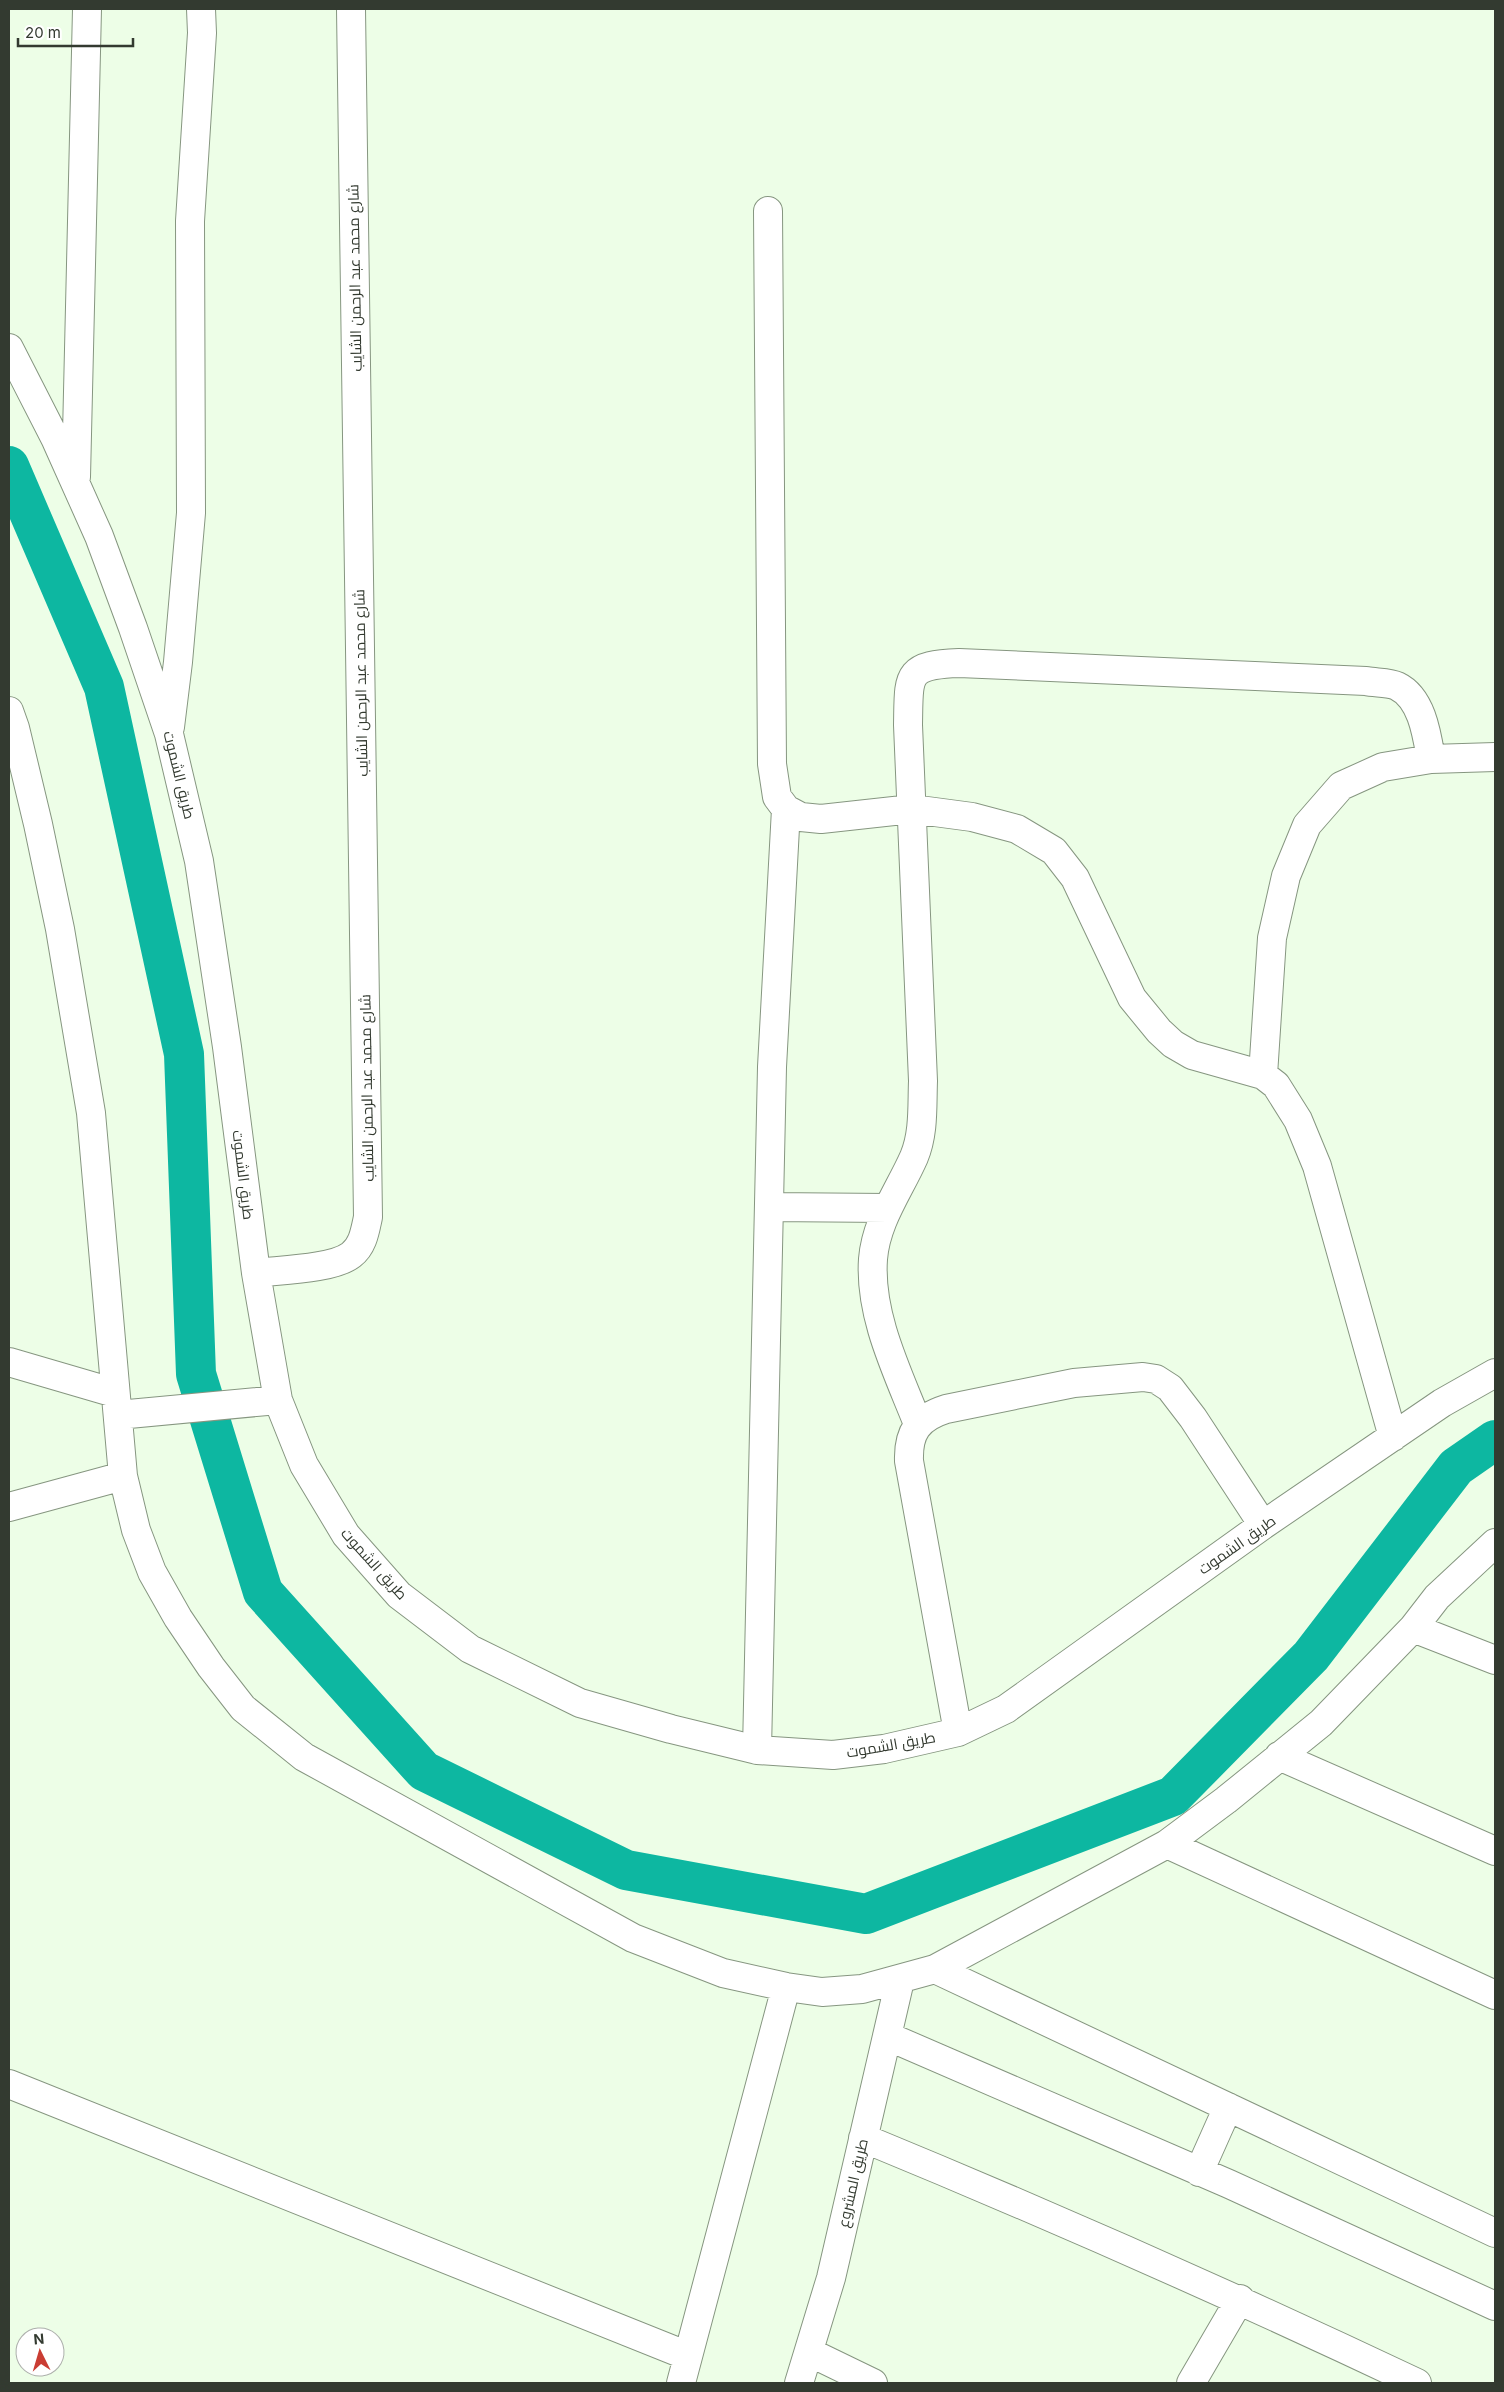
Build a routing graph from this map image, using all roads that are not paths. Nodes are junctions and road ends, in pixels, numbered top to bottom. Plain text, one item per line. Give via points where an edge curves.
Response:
1 (87, 9) edge
2 (201, 9) edge
3 (351, 9) edge
4 (768, 211) dead end
5 (9, 348) edge
6 (76, 483) junction
7 (9, 711) edge
8 (169, 734) junction
9 (1495, 757) edge
10 (1431, 758) junction
11 (786, 808) junction
12 (912, 809) junction
13 (1263, 1076) junction
14 (769, 1207) junction
15 (888, 1208) junction
16 (256, 1273) junction
17 (9, 1362) edge
18 (1495, 1372) edge
19 (278, 1400) junction
20 (117, 1404) junction
21 (918, 1424) junction
22 (1393, 1437) junction
23 (123, 1476) junction
24 (9, 1507) edge
25 (1264, 1525) junction
26 (1495, 1543) edge
27 (1413, 1628) junction
28 (1495, 1660) edge
29 (958, 1732) junction
30 (756, 1750) junction
31 (1279, 1756) junction
32 (1167, 1844) junction
33 (1495, 1851) edge
34 (935, 1969) junction
35 (900, 1980) junction
36 (786, 1987) junction
37 (1495, 1995) edge
38 (887, 2036) junction
39 (9, 2084) edge
40 (1228, 2106) junction
41 (863, 2138) junction
42 (1199, 2172) junction
43 (1495, 2233) edge
44 (1240, 2299) junction
45 (1495, 2306) edge
46 (809, 2352) junction
47 (688, 2356) junction
48 (681, 2383) edge
49 (800, 2383) edge
50 (872, 2383) edge
51 (1191, 2383) edge
52 (1418, 2383) edge

1 - 6 street
2 - 8 street via 202,42 190,221 191,514
3 - 16 street, شارع محمد عبد الرحمن الشايب via 368,1217 362,1241 351,1255 328,1264
4 - 11 street via 772,764 777,797
5 - 6 street, طريق الشموت
6 - 8 street, طريق الشموت via 134,628
7 - 20 street via 60,929 91,1113
8 - 16 street, طريق الشموت via 199,860
9 - 10 street
10 - 12 street via 1426,727 1415,703 1398,686 1366,681 935,664 920,668 911,679 908,725
10 - 13 street via 1383,766 1340,786 1307,825 1286,876 1272,938
11 - 12 street via 801,818 811,819
11 - 14 street via 772,1067
12 - 13 street via 972,817 1017,829 1054,851 1075,878 1132,998 1158,1031 1192,1055
12 - 15 street via 923,1082 921,1133 914,1157
13 - 22 street via 1276,1085 1298,1120 1317,1166
14 - 15 street
14 - 30 street
15 - 21 street via 873,1258 874,1296 895,1365
16 - 19 street, طريق الشموت
17 - 20 street
18 - 22 street, طريق الشموت
19 - 20 street via 156,1412
19 - 30 street, طريق الشموت via 304,1465 346,1535 399,1595 470,1649 580,1703
20 - 23 street
21 - 25 street via 931,1414 946,1409 1074,1383 1143,1377 1156,1379 1170,1388 1193,1418
21 - 29 street via 908,1445 909,1461
22 - 25 street, طريق الشموت
23 - 24 street
23 - 36 street via 136,1530 152,1572 178,1618 243,1708 304,1757 633,1938 723,1973
25 - 29 street, طريق الشموت via 1006,1710
26 - 27 street via 1437,1597
27 - 28 street
27 - 31 street via 1321,1723
29 - 30 street, طريق الشموت via 884,1749 833,1755
31 - 32 street
31 - 33 street
32 - 34 street
32 - 37 street
34 - 35 street
34 - 40 street
35 - 36 street via 862,1989 822,1992
35 - 38 street, طريق المشروع
36 - 47 street
38 - 41 street, طريق المشروع
38 - 42 street
39 - 47 street
40 - 42 street
40 - 43 street
41 - 44 street via 1050,2215
41 - 46 street, طريق المشروع via 831,2278
42 - 45 street
44 - 51 street
44 - 52 street
46 - 49 street, طريق المشروع
46 - 50 street
47 - 48 street

